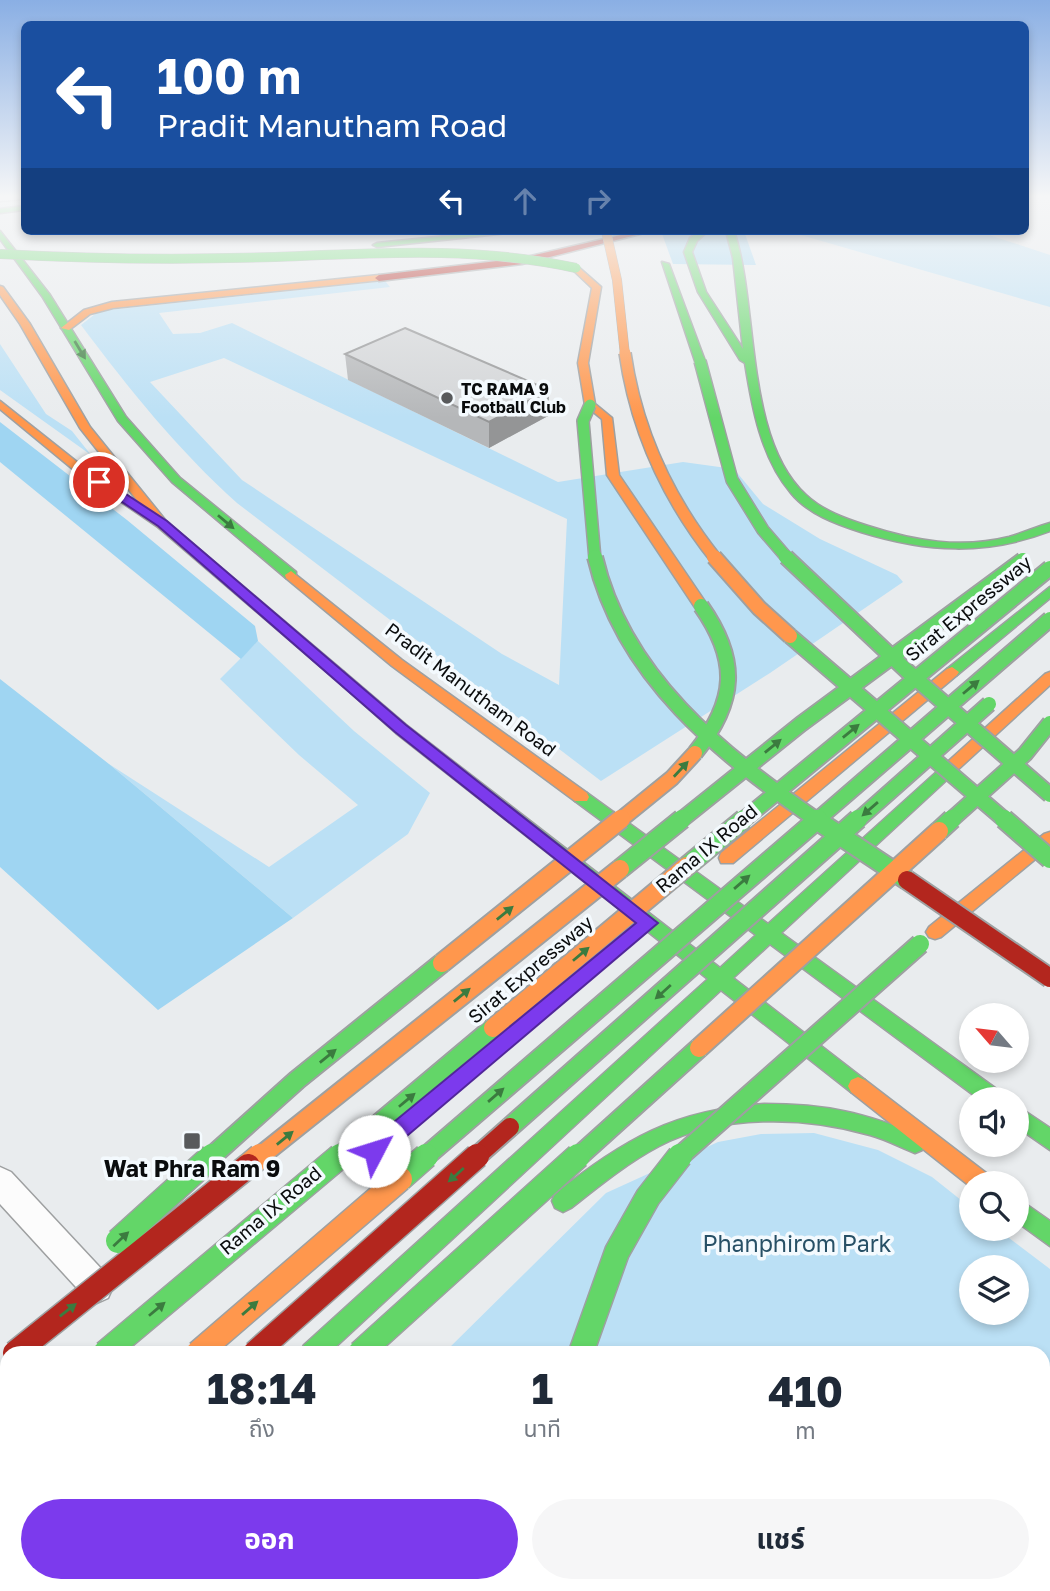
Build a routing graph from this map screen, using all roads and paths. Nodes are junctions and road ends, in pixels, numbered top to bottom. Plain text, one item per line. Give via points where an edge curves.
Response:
1 (28, 270) edge
2 (455, 270) edge
3 (578, 270) edge
4 (618, 270) edge
5 (666, 270) edge
6 (694, 270) edge
7 (736, 270) edge
8 (0, 289) edge
9 (702, 292) junction
10 (10, 328) dead end
11 (66, 328) junction
12 (29, 331) junction
13 (700, 361) junction
14 (753, 374) junction
15 (0, 404) edge
16 (590, 404) junction
17 (636, 417) junction
18 (627, 444) dead end
19 (637, 481) dead end
20 (162, 524) junction
21 (1050, 527) edge
22 (1050, 541) edge
23 (658, 545) junction
24 (252, 562) junction
25 (1050, 568) edge
26 (221, 573) junction
27 (1050, 591) edge
28 (1050, 620) edge
29 (1050, 677) edge
30 (998, 696) dead end
31 (1050, 723) edge
32 (1050, 738) edge
33 (968, 750) junction
34 (1025, 754) junction
35 (1050, 795) edge
36 (799, 798) junction
37 (588, 802) junction
38 (1050, 838) edge
39 (557, 852) junction
40 (1050, 859) edge
41 (692, 886) junction
42 (769, 934) junction
43 (561, 937) dead end
44 (1050, 978) edge
45 (720, 979) junction
46 (834, 981) junction
47 (979, 1087) edge
48 (1029, 1124) edge
49 (1050, 1140) edge
50 (329, 1144) dead end
51 (949, 1156) junction
52 (968, 1171) edge
53 (384, 1173) dead end
54 (0, 1182) edge
55 (549, 1213) dead end
56 (299, 1214) dead end
57 (1029, 1218) edge
58 (1050, 1235) edge
59 (421, 1254) junction
60 (117, 1309) dead end
61 (7, 1346) edge
62 (24, 1346) edge
63 (113, 1346) edge
64 (206, 1346) edge
65 (263, 1346) edge
66 (320, 1346) edge
67 (368, 1346) edge
68 (583, 1346) edge

1 - 11 main road, Pradit Manutham Road
2 - 11 main road via 112,305 87,312
3 - 16 main road, bridge via 597,287 583,363
4 - 17 main road, bridge via 625,356
5 - 13 main road
6 - 9 main road
7 - 14 main road
8 - 12 main road
9 - 13 main road
9 - 14 main road
10 - 12 main road
11 -> 24 main road, Pradit Manutham Road via 122,419
12 - 20 main road via 85,428
13 - 35 main road, bridge via 732,480 763,530 793,566
14 - 21 main road via 776,460 793,490 821,511 898,540 934,546 992,544 1032,536
15 - 20 main road via 78,468
16 - 23 main road via 607,418 614,475
16 - 44 main road, bridge via 583,421 592,532 602,589 629,645 673,701 757,779
17 - 18 main road
17 - 40 main road, bridge via 662,482 692,531 745,594
19 - 23 main road
20 - 26 main road
62 -> 22 main road, bridge via 801,724
61 -> 23 main road, bridge via 298,1080 671,778 710,737 728,689 729,662 720,633
24 - 26 main road
24 - 37 main road, Pradit Manutham Road
63 -> 25 main road, Sirat Expressway, bridge
26 - 39 main road via 401,729
27 - 36 main road, Rama IX Road
64 -> 28 main road, bridge
29 - 33 main road
30 -> 65 main road, bridge
31 - 34 main road, bridge
32 - 34 main road, bridge
33 - 42 main road
33 - 46 main road via 955,798 929,846 844,930 831,957
34 - 67 main road, bridge
36 - 37 main road via 730,808 662,809
36 - 41 main road, Rama IX Road
37 - 41 main road, Pradit Manutham Road
38 - 68 main road, bridge via 920,944 684,1151 648,1197 617,1252
39 - 43 main road via 575,882 575,913
39 - 45 main road
41 - 42 main road, Pradit Manutham Road
42 - 45 main road
42 - 46 main road, Pradit Manutham Road
45 - 51 main road
45 - 59 main road
46 - 47 main road, Pradit Manutham Road
48 - 49 main road
50 - 56 main road
51 - 52 main road
51 - 55 main road via 865,1124 790,1113 727,1118 666,1132 599,1172
53 - 59 main road via 405,1181 418,1196 424,1213
54 - 60 street
57 - 58 main road
59 - 66 main road

